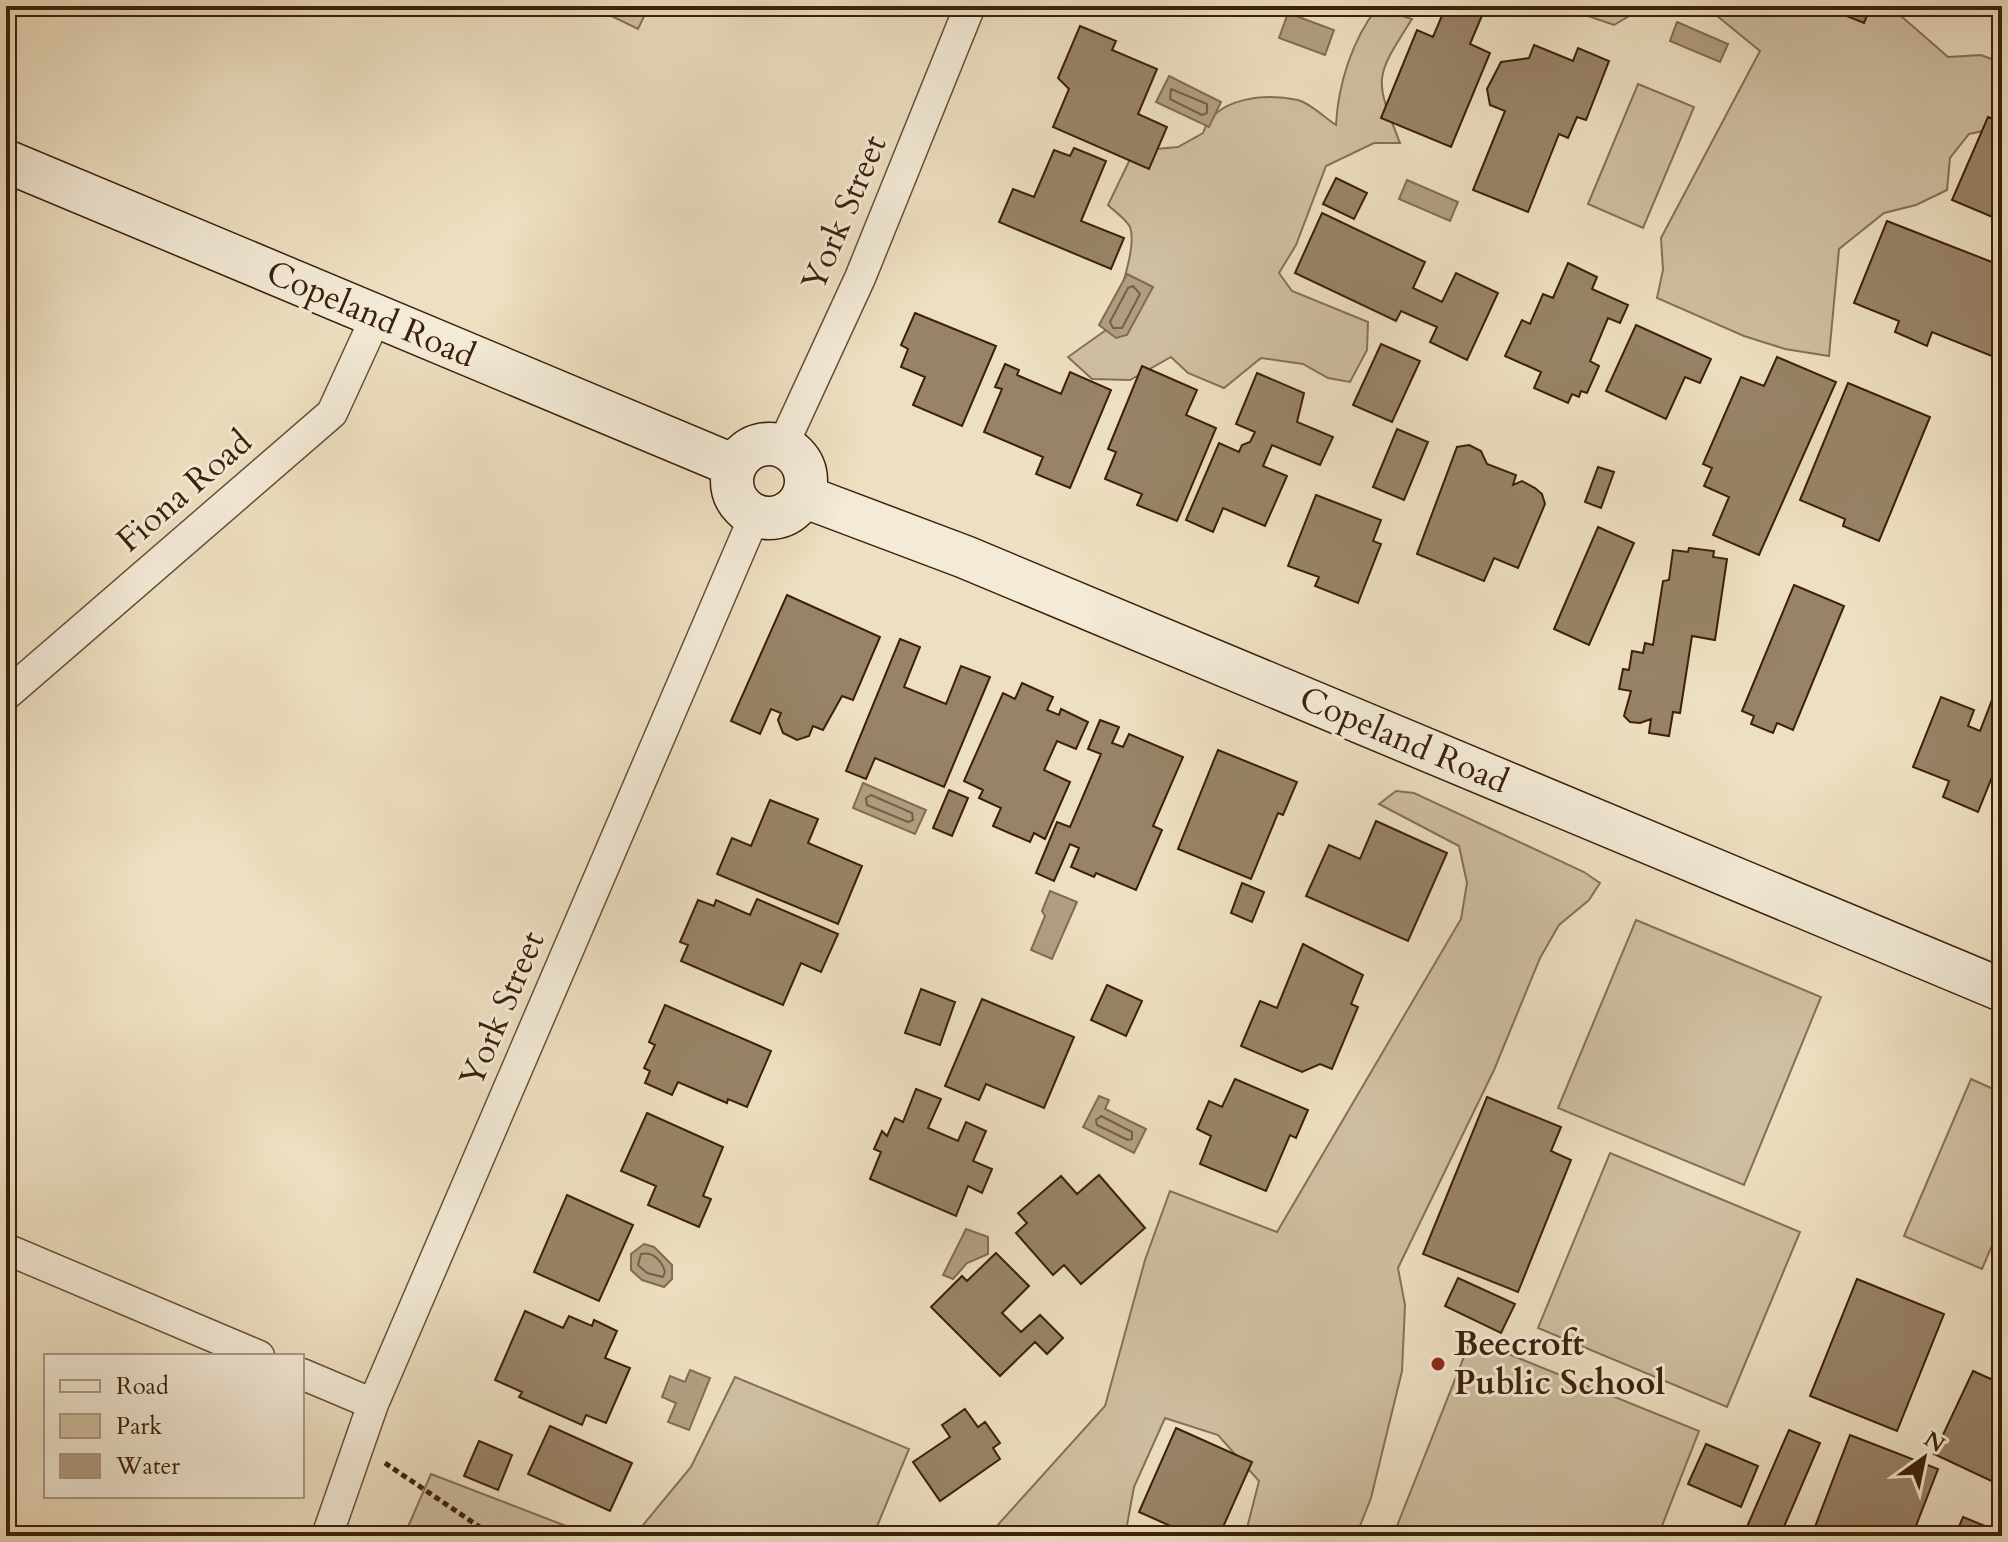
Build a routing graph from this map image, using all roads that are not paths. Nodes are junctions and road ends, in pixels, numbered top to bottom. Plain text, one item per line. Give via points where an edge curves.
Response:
1 (970, 6) edge
2 (6, 161) edge
3 (376, 317) junction
4 (782, 447) junction
5 (735, 466) junction
6 (803, 496) junction
7 (755, 515) junction
8 (6, 695) edge
9 (2002, 990) edge
10 (6, 1249) edge
11 (254, 1354) edge
12 (304, 1375) edge
13 (373, 1404) junction
14 (327, 1536) edge

1 - 4 street, York Street via 860,278
2 - 3 main road, Copeland Road
3 - 5 main road, Copeland Road
3 - 8 street, Fiona Road via 332,413
4 - 5 main road via 755,447
4 - 6 main road via 803,467
5 - 7 main road via 733,491
6 - 7 main road via 783,515
6 - 9 main road, Copeland Road via 965,557
7 - 13 street, York Street
10 - 11 street
12 - 13 street
13 - 14 street, York Street

